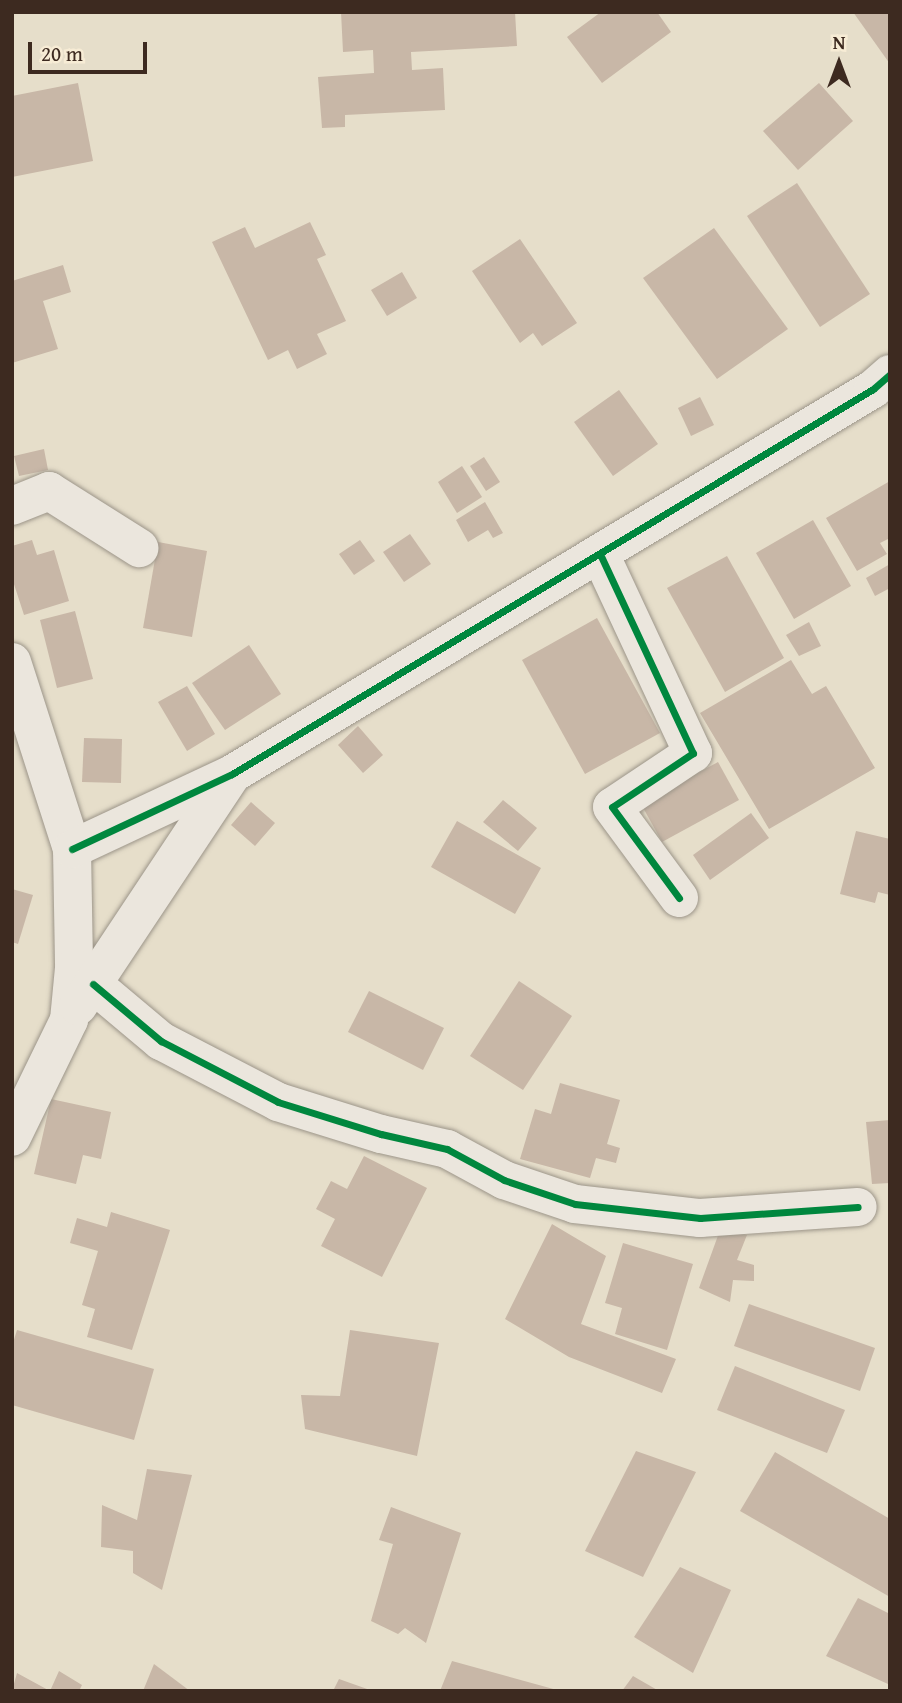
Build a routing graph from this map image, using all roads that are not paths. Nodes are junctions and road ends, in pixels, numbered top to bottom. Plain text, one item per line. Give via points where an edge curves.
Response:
1 (890, 374) edge
2 (12, 506) edge
3 (139, 548) dead end
4 (600, 554) junction
5 (12, 662) edge
6 (232, 774) junction
7 (72, 849) junction
8 (679, 898) dead end
9 (93, 984) junction
10 (69, 1020) junction
11 (19, 1102) edge
12 (12, 1137) edge
13 (858, 1206) dead end

1 - 4 street via 873,389
2 - 3 street via 49,491
4 - 6 street
4 - 8 street via 693,753 612,807
5 - 7 street
6 - 7 street
6 - 9 street
7 - 10 street via 75,968
9 - 10 street
9 - 13 street via 161,1041 278,1102 381,1135 447,1149 505,1180 575,1204 700,1218
10 - 11 street
11 - 12 street

